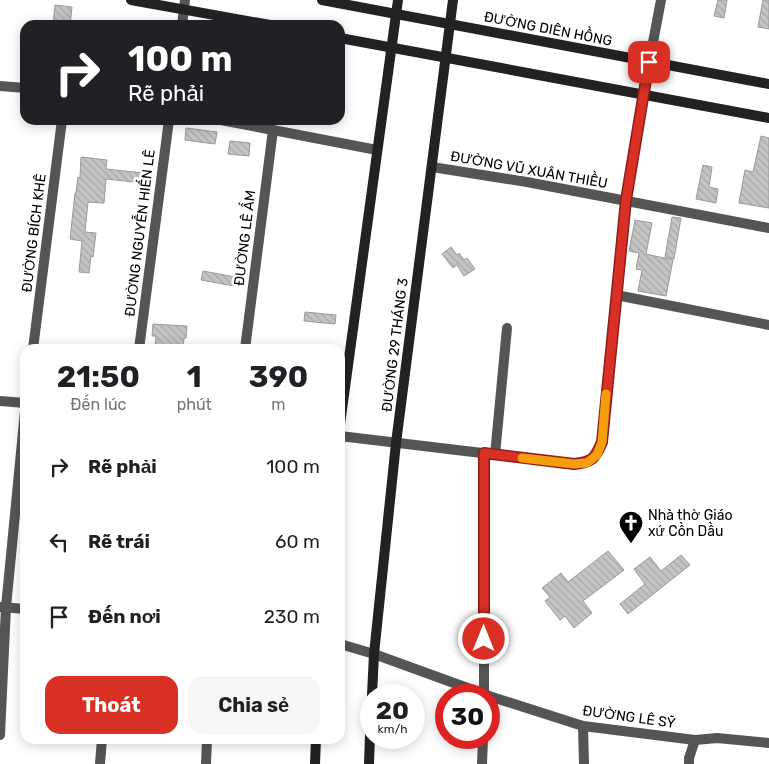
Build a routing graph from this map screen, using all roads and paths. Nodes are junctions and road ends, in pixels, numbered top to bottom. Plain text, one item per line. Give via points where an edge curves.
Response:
1 (131, 0) edge
2 (322, 0) edge
3 (398, 0) edge
4 (453, 0) edge
5 (661, 0) edge
6 (185, 5) edge
7 (396, 14) junction
8 (183, 20) edge
9 (249, 20) edge
10 (450, 24) junction
11 (345, 39) edge
12 (391, 47) junction
13 (446, 58) junction
14 (649, 62) junction
15 (769, 84) edge
16 (0, 86) edge
17 (20, 88) edge
18 (643, 95) junction
19 (769, 118) edge
20 (61, 125) edge
21 (167, 125) edge
22 (247, 125) edge
23 (273, 130) junction
24 (377, 150) junction
25 (432, 167) junction
26 (626, 200) junction
27 (769, 228) edge
28 (616, 294) junction
29 (769, 324) edge
30 (508, 328) dead end
31 (34, 344) edge
32 (140, 344) edge
33 (246, 344) edge
34 (345, 387) edge
35 (0, 401) edge
36 (20, 403) edge
37 (345, 437) edge
38 (396, 443) junction
39 (490, 454) junction
40 (20, 456) edge
41 (3, 607) edge
42 (20, 609) edge
43 (345, 645) edge
44 (374, 654) junction
45 (373, 684) edge
46 (456, 684) edge
47 (486, 684) edge
48 (500, 699) edge
49 (583, 726) junction
50 (0, 735) edge
51 (694, 740) junction
52 (769, 743) edge
53 (102, 744) edge
54 (207, 744) edge
55 (316, 744) edge
56 (369, 749) edge
57 (483, 749) edge
58 (100, 764) edge
59 (206, 764) edge
60 (315, 764) edge
61 (368, 764) edge
62 (482, 764) edge
63 (584, 764) edge
64 (689, 764) edge

1 - 6 street
2 - 7 street, ĐƯỜNG DIÊN HỒNG
3 - 7 street
4 - 10 street, ĐƯỜNG 29 THÁNG 3
5 - 14 street
6 - 8 street
6 - 9 street
7 - 10 street, ĐƯỜNG DIÊN HỒNG
7 - 12 street
10 - 13 street, ĐƯỜNG 29 THÁNG 3
10 - 14 street, ĐƯỜNG DIÊN HỒNG
11 - 12 street
12 - 13 street
12 - 24 street
13 - 18 street
13 - 25 street, ĐƯỜNG 29 THÁNG 3
14 - 15 street, ĐƯỜNG DIÊN HỒNG
14 - 18 street
16 - 17 street
18 - 19 street
18 - 26 street
20 - 31 street, ĐƯỜNG BÍCH KHÊ
21 - 32 street, ĐƯỜNG NGUYỄN HIẾN LÊ
22 - 23 street
23 - 24 street
23 - 33 street, ĐƯỜNG LÊ ẤM
24 - 34 street
25 - 26 street, ĐƯỜNG VŨ XUÂN THIỀU
25 - 38 street, ĐƯỜNG 29 THÁNG 3
26 - 27 street, ĐƯỜNG VŨ XUÂN THIỀU
26 - 28 street
28 - 29 street
28 - 39 street via 602,442 597,455 587,463 574,464
30 - 39 street
35 - 36 street
37 - 38 street
38 - 39 street
38 - 44 street, ĐƯỜNG 29 THÁNG 3
39 - 47 street
40 - 41 street
41 - 42 street
41 - 50 street
43 - 44 street, ĐƯỜNG LÊ SỸ
44 - 45 street, ĐƯỜNG 29 THÁNG 3
44 - 46 street, ĐƯỜNG LÊ SỸ
48 - 49 street, ĐƯỜNG LÊ SỸ
49 - 51 street, ĐƯỜNG LÊ SỸ
49 - 63 street
51 - 52 street, ĐƯỜNG LÊ SỸ via 717,738
51 - 64 street
53 - 58 street
54 - 59 street
55 - 60 street
56 - 61 street
57 - 62 street

